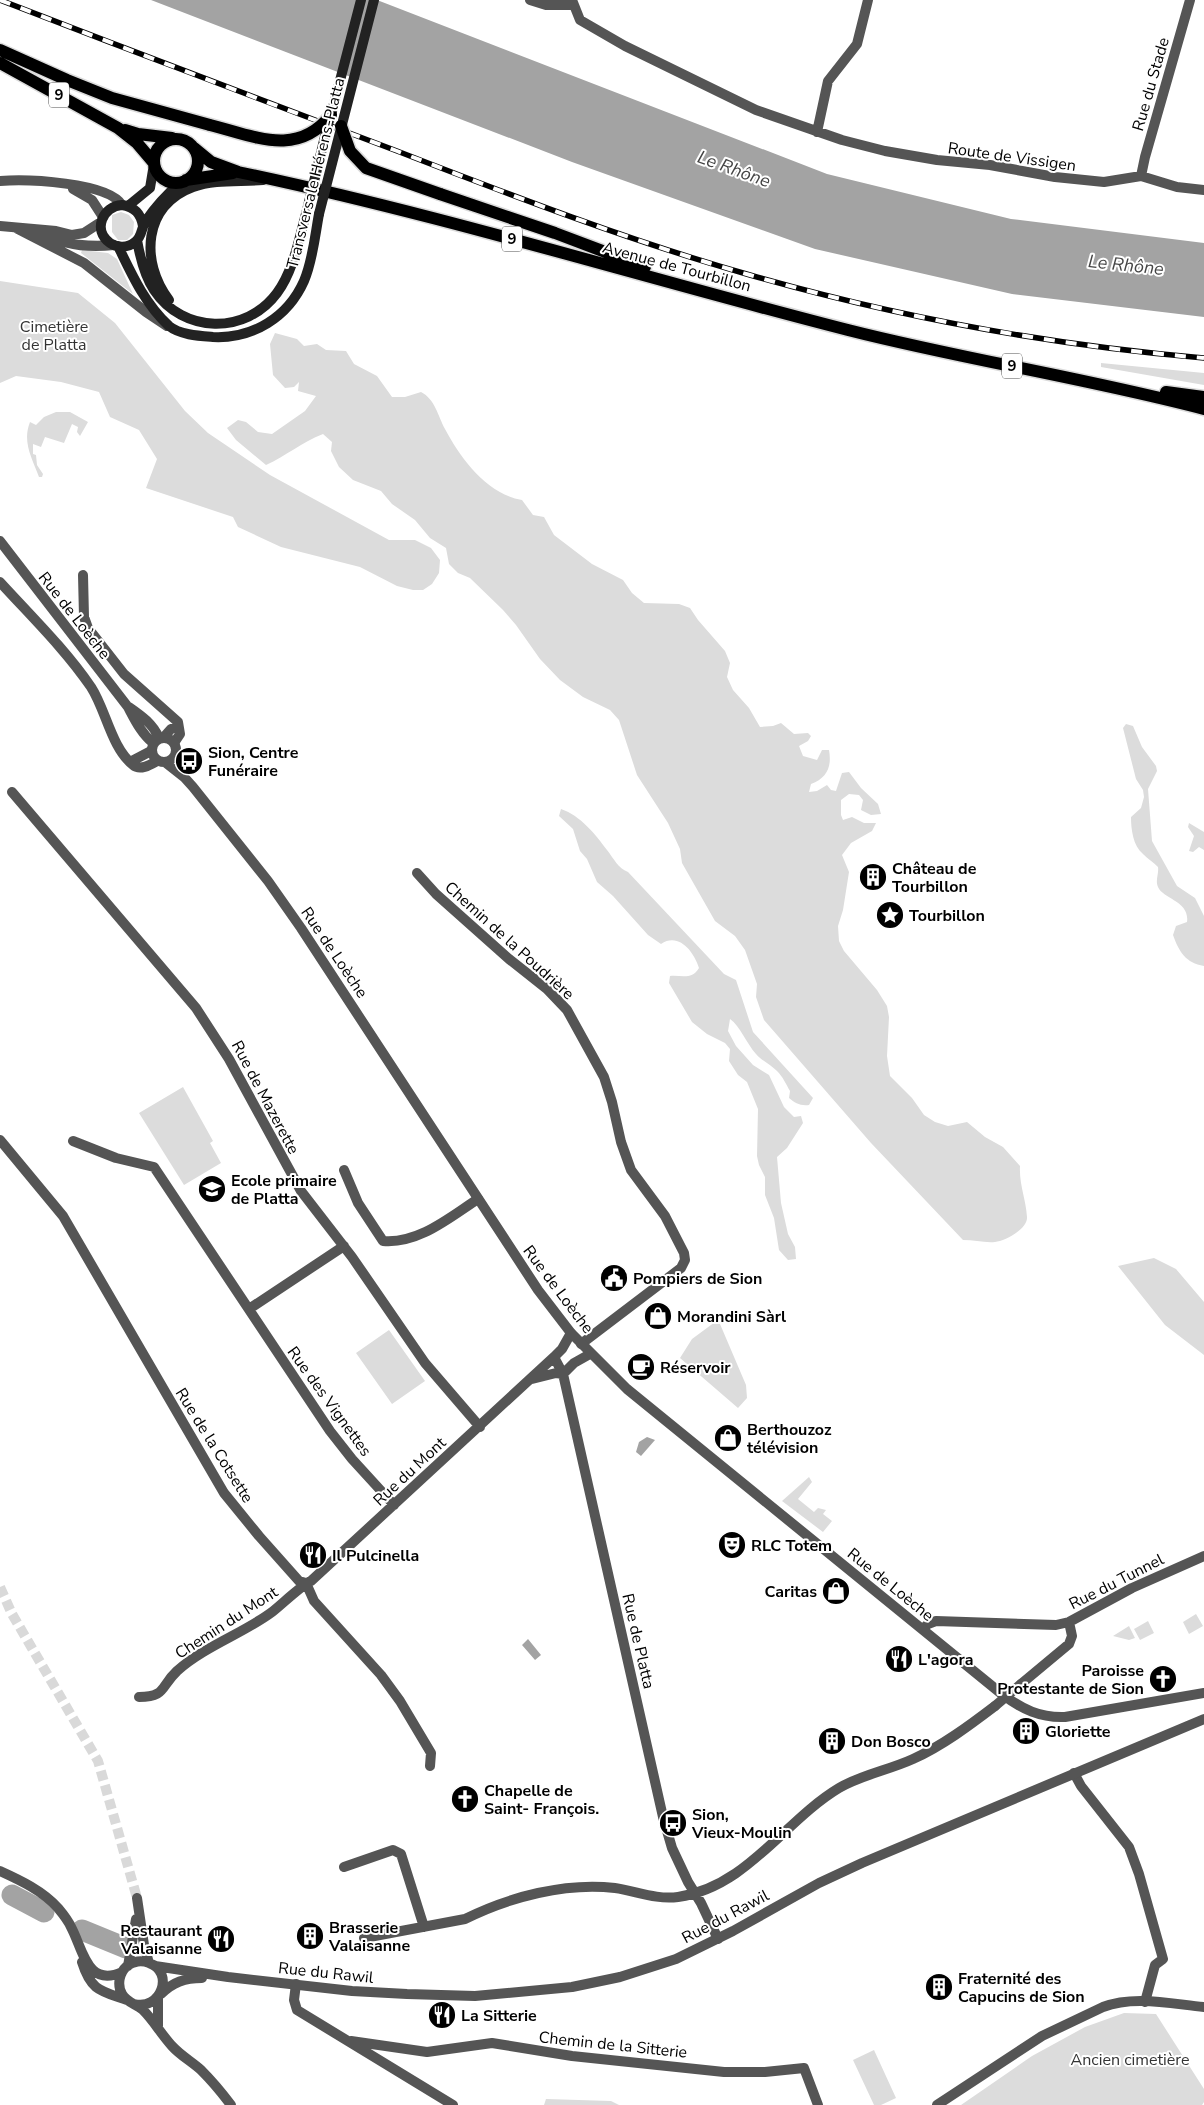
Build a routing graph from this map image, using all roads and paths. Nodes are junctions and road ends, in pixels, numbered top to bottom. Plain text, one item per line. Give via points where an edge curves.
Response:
1 (361, 0) edge
2 (374, 0) edge
3 (530, 0) edge
4 (868, 0) edge
5 (1190, 0) edge
6 (572, 2) edge
7 (0, 50) edge
8 (0, 63) edge
9 (67, 100) junction
10 (331, 115) junction
11 (341, 126) junction
12 (118, 128) junction
13 (817, 132) junction
14 (175, 139) junction
15 (194, 148) junction
16 (154, 163) junction
17 (238, 172) junction
18 (1141, 176) junction
19 (269, 179) junction
20 (0, 181) edge
21 (183, 181) junction
22 (152, 182) junction
23 (60, 184) junction
24 (1204, 190) edge
25 (125, 205) junction
26 (102, 220) junction
27 (0, 226) edge
28 (143, 226) junction
29 (16, 228) junction
30 (40, 230) junction
31 (137, 240) junction
32 (116, 246) junction
33 (720, 295) junction
34 (194, 321) junction
35 (171, 328) junction
36 (1109, 385) junction
37 (1204, 397) edge
38 (1204, 409) edge
39 (0, 541) edge
40 (83, 575) dead end
41 (0, 582) edge
42 (178, 726) junction
43 (157, 743) junction
44 (174, 743) junction
45 (175, 755) junction
46 (161, 761) junction
47 (130, 762) junction
48 (184, 777) junction
49 (12, 792) dead end
50 (417, 873) dead end
51 (0, 1140) edge
52 (73, 1141) dead end
53 (344, 1170) dead end
54 (478, 1199) junction
55 (344, 1246) junction
56 (249, 1309) junction
57 (571, 1333) junction
58 (581, 1344) junction
59 (590, 1354) junction
60 (554, 1357) junction
61 (563, 1374) junction
62 (531, 1379) junction
63 (480, 1427) junction
64 (394, 1505) junction
65 (1204, 1556) edge
66 (306, 1583) junction
67 (1069, 1622) junction
68 (923, 1629) junction
69 (1204, 1693) edge
70 (139, 1697) dead end
71 (1204, 1719) edge
72 (430, 1766) dead end
73 (1074, 1773) junction
74 (344, 1867) dead end
75 (0, 1871) edge
76 (694, 1893) junction
77 (424, 1927) junction
78 (74, 1932) junction
79 (364, 1938) dead end
80 (718, 1939) junction
81 (152, 1964) junction
82 (125, 1969) junction
83 (228, 1977) junction
84 (296, 1984) junction
85 (160, 1996) junction
86 (131, 2002) junction
87 (1145, 2002) junction
88 (1204, 2007) edge
89 (158, 2026) junction
90 (351, 2041) junction
91 (231, 2105) edge
92 (453, 2105) edge
93 (818, 2105) edge
94 (937, 2105) edge

1 - 10 main road, Transversale Hérens-Platta
2 - 11 main road, Transversale Hérens-Platta, bridge
3 - 6 street, Route de Vissigen via 546,5
4 - 13 street via 857,44 828,81
5 - 18 street, Rue du Stade
6 - 13 street, Route de Vissigen via 580,20 625,46 748,106
7 - 10 main road, bridge via 112,98 273,140 292,141 314,132
8 - 9 main road, 9
9 - 12 main road, 9
9 - 22 main road, 9 via 133,147 147,164
10 - 34 main road, Transversale Hérens-Platta, bridge via 289,271 277,293 260,311 243,320 215,325
11 - 33 main road, bridge via 350,151 366,168 555,233
11 - 35 main road, Transversale Hérens-Platta, bridge via 318,214 313,249 304,280 291,305 272,321 233,337 202,336
12 - 14 main road, 9
12 - 16 main road, 9
13 - 18 street, Route de Vissigen via 902,154 1073,180 1104,182
14 - 15 main road
14 - 16 main road via 167,140 158,148
15 - 17 main road, Avenue de Tourbillon / 9 via 211,162
15 - 21 main road via 197,166 193,174
16 - 21 main road via 164,179
16 - 22 main road
17 - 19 main road, Avenue de Tourbillon / 9
17 - 21 main road, Avenue de Tourbillon / 9
18 - 24 street, Route de Vissigen via 1178,187
19 - 33 main road, Avenue de Tourbillon / 9
19 - 34 main road via 193,187 170,202 157,220 150,246 153,272 170,300
20 - 23 street
21 - 28 main road via 160,202
22 - 25 main road via 146,193
23 - 25 street via 83,186 114,195
23 - 26 street via 88,196
25 - 26 main road via 110,208
25 - 28 main road via 139,214
26 - 30 street via 84,233 72,235
26 - 32 main road via 104,238
27 - 29 street
28 - 31 main road
29 - 30 street
29 - 35 street via 84,263 152,317
30 - 32 street via 76,244
31 - 32 main road via 127,246
31 - 34 main road, Transversale Hérens-Platta via 153,289 177,314
32 - 35 main road via 142,294
33 - 36 main road, Avenue de Tourbillon / 9 via 897,342
36 - 37 main road, Avenue de Tourbillon / 9
36 - 38 main road, Avenue de Tourbillon / 9
39 - 43 street, Rue de Loèche via 128,706 146,737
40 - 42 street via 83,606 88,628 124,674 176,718
41 - 47 street via 92,688 121,750
42 - 43 street
42 - 44 street, Rue de Loèche via 180,734
43 - 44 street
43 - 46 street, Rue de Loèche
43 - 47 street
44 - 45 street, Rue de Loèche
45 - 46 street
45 - 48 street, Rue de Loèche
46 - 47 street via 139,768
46 - 48 street, Rue de Loèche
48 - 54 street, Rue de Loèche via 301,928
49 - 55 street, Rue de Mazerette via 196,1008 229,1059 297,1185
50 - 58 street, Chemin de la Poudrière via 436,894 567,1010 604,1077 631,1170 664,1216 684,1253 681,1268
51 - 66 street, Rue de la Cotsette via 63,1216 224,1493 299,1581
52 - 56 street, Rue des Vignettes via 116,1158 154,1167
53 - 54 street via 358,1203 383,1241 425,1233
54 - 57 street, Rue de Loèche via 538,1290
55 - 56 street
55 - 63 street, Rue de Mazerette via 425,1363
56 - 64 street, Rue des Vignettes via 330,1431
57 - 58 street, Rue de Loèche
57 - 60 street, Rue du Mont
58 - 59 street, Rue de Loèche
59 - 61 street
59 - 68 street, Rue de Loèche via 646,1404
60 - 61 street, Rue de Platta
60 - 62 street, Rue du Mont
61 - 62 street, Rue du Mont
61 - 76 street, Rue de Platta via 663,1817 672,1848
62 - 63 street, Rue du Mont
63 - 64 street, Rue du Mont
64 - 66 street, Rue du Mont
65 - 67 street, Rue du Tunnel via 1132,1588
66 - 70 street, Chemin du Mont via 270,1614 225,1638 178,1671 161,1693
66 - 72 street, Rue de la Cotsette via 314,1601 400,1701 431,1753
67 - 68 street, Rue du Tunnel via 1056,1625 936,1621
67 - 76 street, bridge via 1070,1644 974,1722 914,1759 839,1788 747,1866
68 - 69 street, Rue de Loèche via 1014,1702 1047,1717 1064,1717
71 - 73 street, Rue du Rawil
73 - 80 street, Rue du Rawil via 854,1866
73 - 87 street via 1129,1847 1139,1874 1163,1959 1155,1965
74 - 77 street via 393,1850 401,1854
75 - 78 street via 53,1903
76 - 77 street via 662,1898 614,1888 559,1888 465,1918
76 - 80 street, Rue de Platta
77 - 79 street
78 - 82 street via 86,1962 94,1972 108,1977
78 - 86 street via 85,1971 93,1985 106,1994
80 - 84 street, Rue du Rawil via 676,1959 633,1973 544,1991 442,1996
81 - 82 street via 138,1961
81 - 82 street via 144,1945 138,1903
81 - 83 street, Rue du Rawil
81 - 85 street via 163,1978
82 - 86 street via 120,1988
83 - 84 street, Rue du Rawil
83 - 85 street, Rue du Rawil via 186,1979 172,1984
84 - 90 street via 294,2000 297,2010
85 - 86 street via 149,2004
85 - 89 street via 156,2014
86 - 89 street
87 - 88 street
87 - 94 street via 1112,2004 1059,2026
89 - 91 street via 172,2046 201,2070
90 - 92 street
90 - 93 street, Chemin de la Sitterie via 427,2052 492,2043 572,2056 724,2072 804,2068

